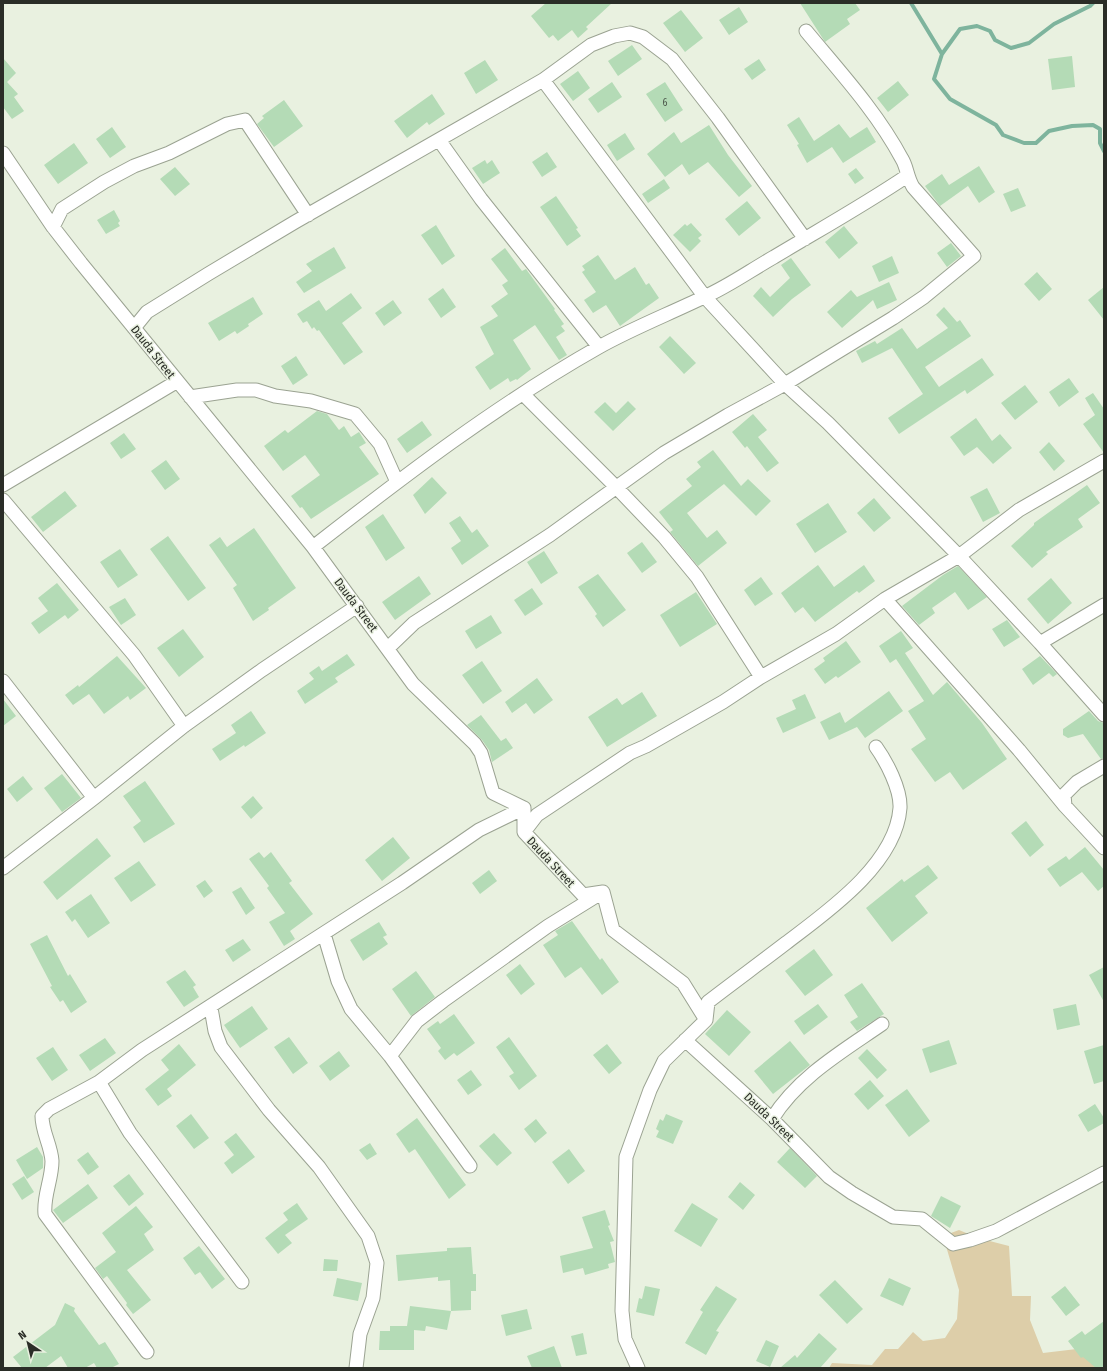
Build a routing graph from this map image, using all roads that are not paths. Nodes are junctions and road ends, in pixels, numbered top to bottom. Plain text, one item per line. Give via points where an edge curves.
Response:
1 (806, 31) dead end
2 (543, 80) junction
3 (439, 140) junction
4 (3, 153) edge
5 (907, 176) junction
6 (308, 215) junction
7 (53, 227) junction
8 (805, 239) junction
9 (705, 297) junction
10 (134, 328) junction
11 (599, 347) junction
12 (176, 382) junction
13 (785, 384) junction
14 (523, 394) junction
15 (190, 397) junction
16 (1104, 461) edge
17 (397, 482) junction
18 (3, 485) edge
19 (616, 487) junction
20 (3, 500) edge
21 (313, 547) junction
22 (959, 556) junction
23 (885, 599) junction
24 (1104, 605) edge
25 (357, 606) junction
26 (1040, 643) junction
27 (388, 648) junction
28 (761, 677) junction
29 (3, 681) edge
30 (1104, 715) edge
31 (184, 726) junction
32 (876, 747) dead end
33 (1104, 766) edge
34 (94, 798) junction
35 (1065, 806) junction
36 (524, 808) junction
37 (524, 832) junction
38 (1104, 848) edge
39 (3, 868) edge
40 (603, 892) junction
41 (324, 934) junction
42 (211, 1008) junction
43 (706, 1020) junction
44 (882, 1024) dead end
45 (685, 1040) junction
46 (390, 1056) junction
47 (98, 1082) junction
48 (772, 1119) junction
49 (470, 1166) dead end
50 (1104, 1173) edge
51 (242, 1282) dead end
52 (147, 1352) dead end
53 (356, 1368) edge
54 (638, 1368) edge

1 - 5 street via 865,103 892,141 903,161
2 - 3 street
2 - 8 street via 591,45 630,33 643,37 672,59
2 - 9 street
3 - 6 street
3 - 11 street via 481,199
4 - 7 street, Dauda Street
5 - 8 street via 858,209
5 - 13 street via 913,187 974,256 924,297
6 - 7 street via 245,120 227,124 104,182 62,209
6 - 10 street via 147,312
7 - 10 street, Dauda Street
8 - 9 street
9 - 11 street
9 - 13 street
10 - 12 street, Dauda Street
11 - 14 street
12 - 15 street, Dauda Street
12 - 18 street
13 - 19 street via 728,414 664,453
13 - 22 street via 828,423
14 - 17 street
14 - 19 street
15 - 17 street via 237,390 256,390 275,396 312,401 355,414 380,444
15 - 21 street, Dauda Street
16 - 22 street via 1019,510
17 - 21 street
19 - 27 street via 550,535 414,623
19 - 28 street via 664,537 697,577
20 - 31 street via 134,655
21 - 25 street, Dauda Street
22 - 23 street
22 - 26 street
23 - 28 street via 836,634
23 - 35 street via 1019,750
24 - 26 street
25 - 27 street, Dauda Street
25 - 31 street
26 - 30 street
27 - 36 street, Dauda Street via 414,684 475,744 481,753 493,793
28 - 37 street via 723,702 630,753 537,815
29 - 34 street
31 - 34 street
32 - 43 street via 886,761 900,807 883,854 866,876 835,905 708,1002
33 - 35 street via 1078,782 1064,795
34 - 39 street
35 - 38 street
36 - 37 street, Dauda Street
36 - 41 street via 479,830
37 - 40 street, Dauda Street via 583,895
40 - 43 street via 613,930 683,983
40 - 46 street via 548,926 417,1021
41 - 42 street
41 - 46 street via 338,981 351,1009
42 - 47 street via 142,1050
42 - 53 street via 215,1031 222,1047 269,1110 319,1167 368,1236 377,1263 373,1298 360,1334
43 - 45 street
44 - 48 street via 840,1052 797,1087
45 - 48 street, Dauda Street
45 - 54 street via 664,1061 650,1090 626,1157 622,1311 625,1339
46 - 49 street
47 - 51 street via 130,1132
47 - 52 street via 49,1109 42,1116 42,1127 52,1162 44,1202 45,1214
48 - 50 street, Dauda Street via 829,1177 852,1193 893,1217 922,1219 953,1244 996,1231

